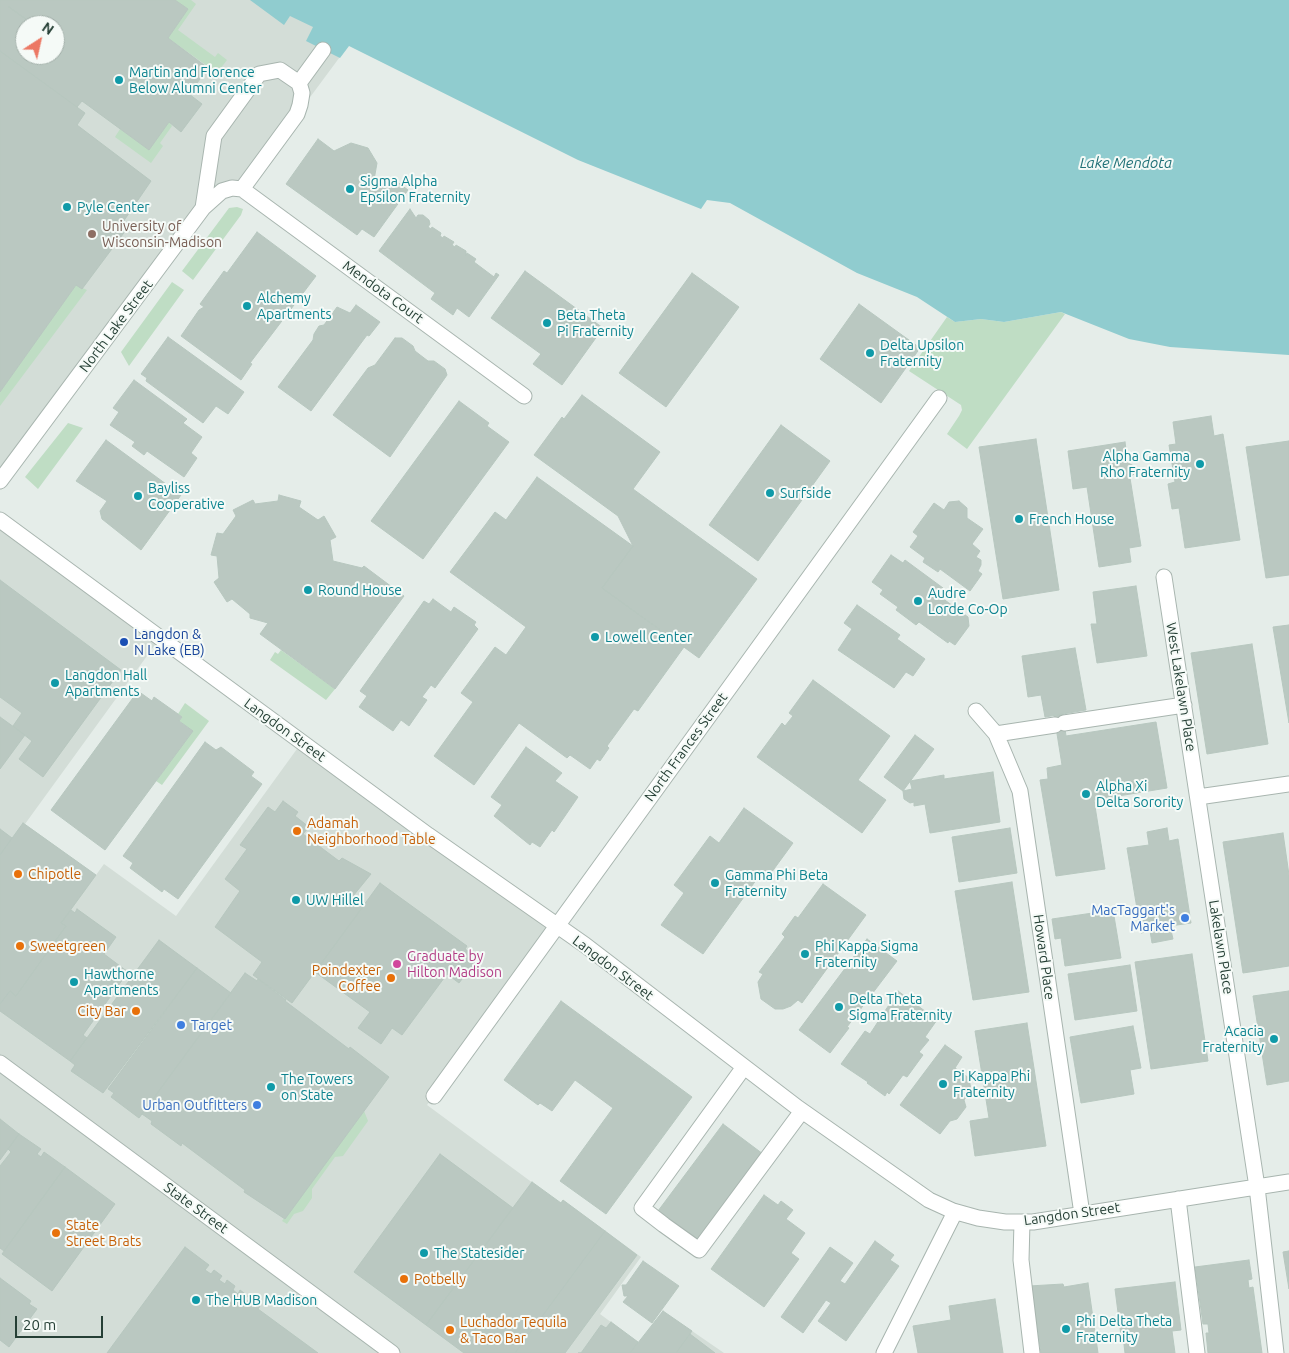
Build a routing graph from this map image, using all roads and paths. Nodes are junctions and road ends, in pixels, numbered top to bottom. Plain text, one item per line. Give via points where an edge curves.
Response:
1 (323, 50) dead end
2 (299, 83) junction
3 (242, 189) junction
4 (203, 208) junction
5 (524, 396) dead end
6 (939, 398) dead end
7 (0, 481) edge
8 (0, 520) edge
9 (1164, 577) dead end
10 (1184, 705) junction
11 (976, 711) dead end
12 (996, 734) junction
13 (1289, 784) edge
14 (1198, 797) junction
15 (556, 926) junction
16 (0, 1063) edge
17 (744, 1067) junction
18 (434, 1096) dead end
19 (802, 1110) junction
20 (1289, 1182) edge
21 (1257, 1187) junction
22 (1178, 1199) junction
23 (955, 1212) junction
24 (1082, 1214) junction
25 (1022, 1222) junction
26 (392, 1353) edge
27 (884, 1353) edge
28 (1032, 1353) edge
29 (1197, 1353) edge
30 (1276, 1353) edge

1 - 2 street
2 - 3 street via 302,93 297,114
2 - 4 street via 280,70 259,74 214,136
3 - 4 street, North Lake Street via 222,191
3 - 5 street, Mendota Court
4 - 7 street, North Lake Street
6 - 15 street, North Frances Street
8 - 15 street, Langdon Street
9 - 10 street, West Lakelawn Place
10 - 12 street
10 - 14 street, West Lakelawn Place
11 - 12 street, Howard Place
12 - 24 street, Howard Place via 1020,790
13 - 14 street
14 - 21 street, Lakelawn Place
15 - 17 street, Langdon Street
15 - 18 street, North Frances Street
16 - 26 street, State Street
17 - 19 street, Langdon Street
17 - 19 street via 642,1208 664,1226 699,1250
19 - 23 street, Langdon Street via 929,1200
20 - 21 street, Langdon Street
21 - 22 street, Langdon Street
21 - 30 street, Lakelawn Place
22 - 24 street, Langdon Street
22 - 29 street
23 - 25 street, Langdon Street via 978,1218
23 - 27 street
24 - 25 street, Langdon Street
25 - 28 street via 1021,1260

